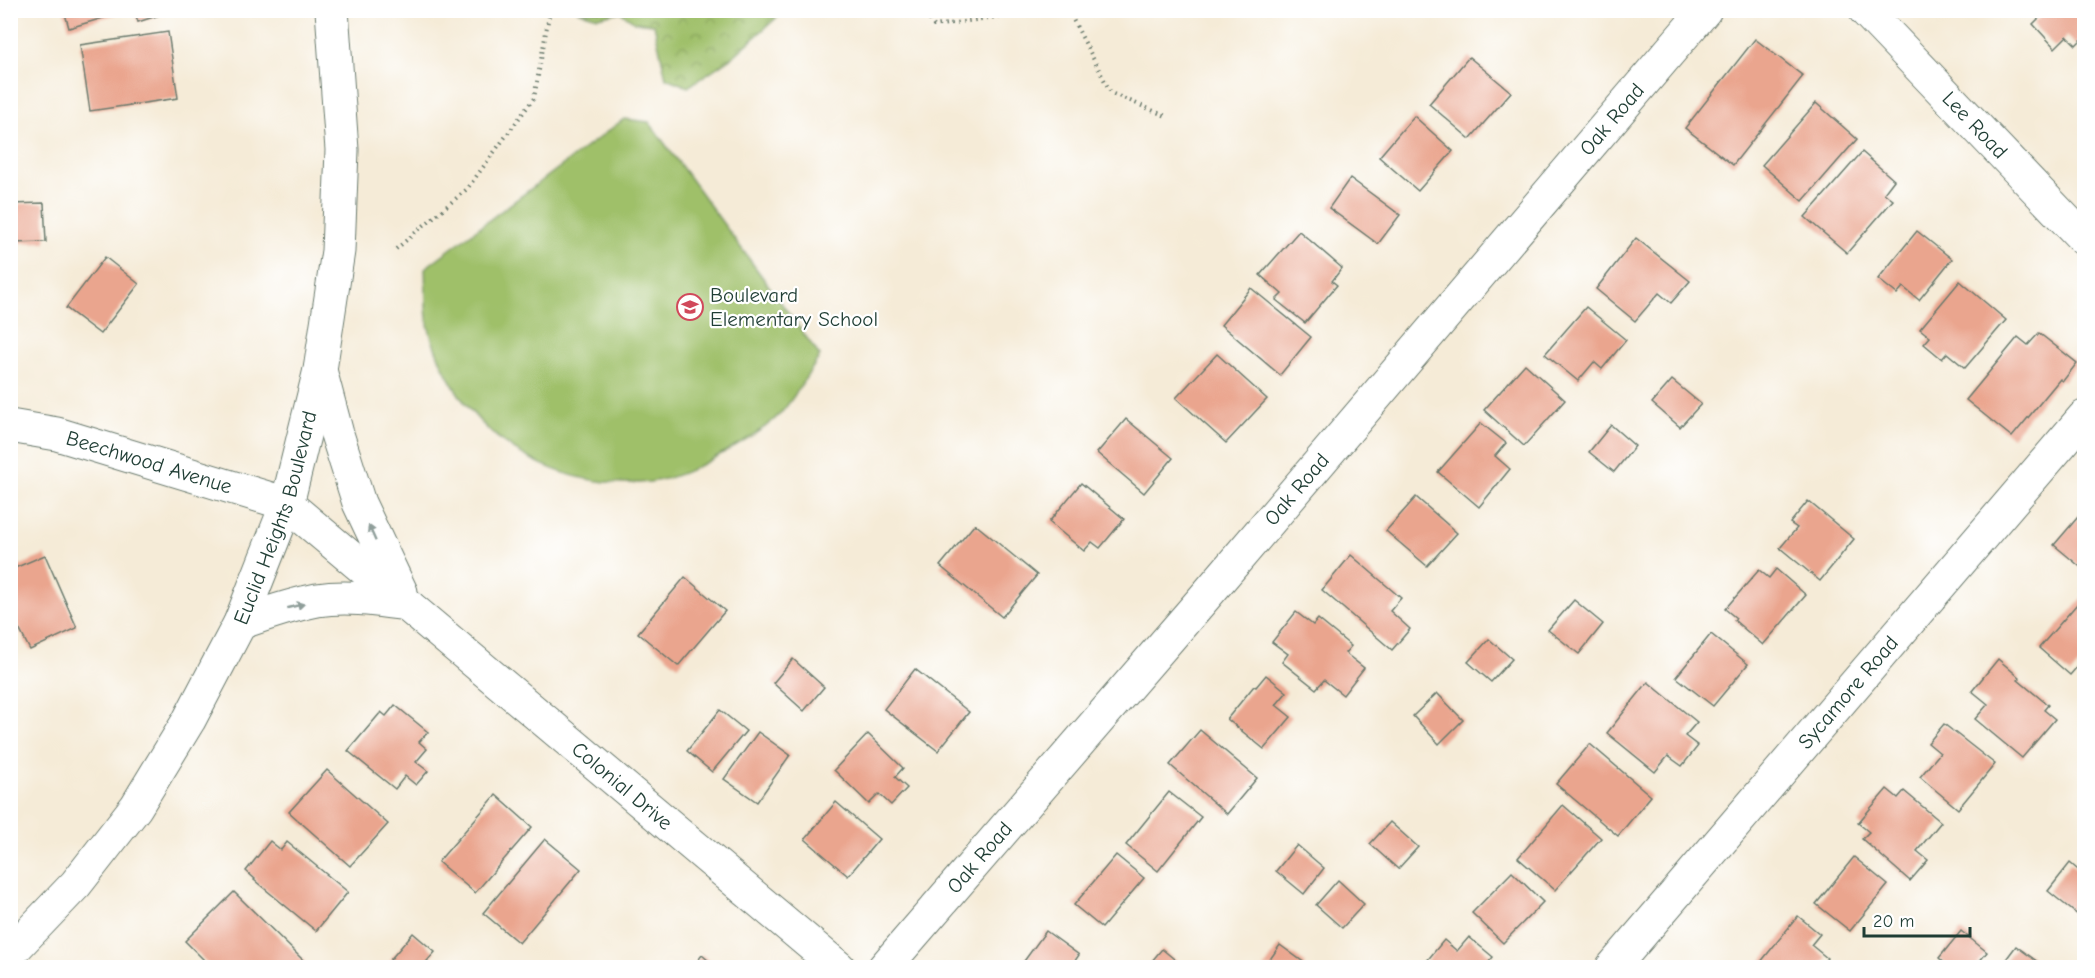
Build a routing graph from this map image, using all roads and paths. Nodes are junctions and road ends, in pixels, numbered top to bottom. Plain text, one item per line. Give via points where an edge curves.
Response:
1 (332, 10) edge
2 (550, 10) edge
3 (923, 10) edge
4 (1045, 10) edge
5 (1068, 10) edge
6 (1705, 10) edge
7 (1866, 10) edge
8 (1166, 117) dead end
9 (2085, 239) edge
10 (396, 249) dead end
11 (320, 370) junction
12 (2085, 417) edge
13 (10, 426) edge
14 (287, 504) junction
15 (407, 604) junction
16 (240, 623) junction
17 (10, 953) edge
18 (838, 968) edge
19 (884, 968) edge
20 (1612, 968) edge

1 - 11 street, Euclid Heights Boulevard via 342,150 338,251
2 - 10 path via 534,98 467,189
3 - 4 path via 934,26
5 - 8 path via 1111,93
6 - 19 street, Oak Road
7 - 9 street, Lee Road
11 - 14 street, Euclid Heights Boulevard
15 -> 11 street, Colonial Drive via 359,503
12 - 20 street, Sycamore Road
13 - 14 street, Beechwood Avenue via 57,434
14 - 15 street, Colonial Drive
14 - 16 street, Euclid Heights Boulevard
16 -> 15 street via 319,600 368,598
15 - 18 street, Colonial Drive
16 - 17 street, Euclid Heights Boulevard via 189,720 136,807 76,884

